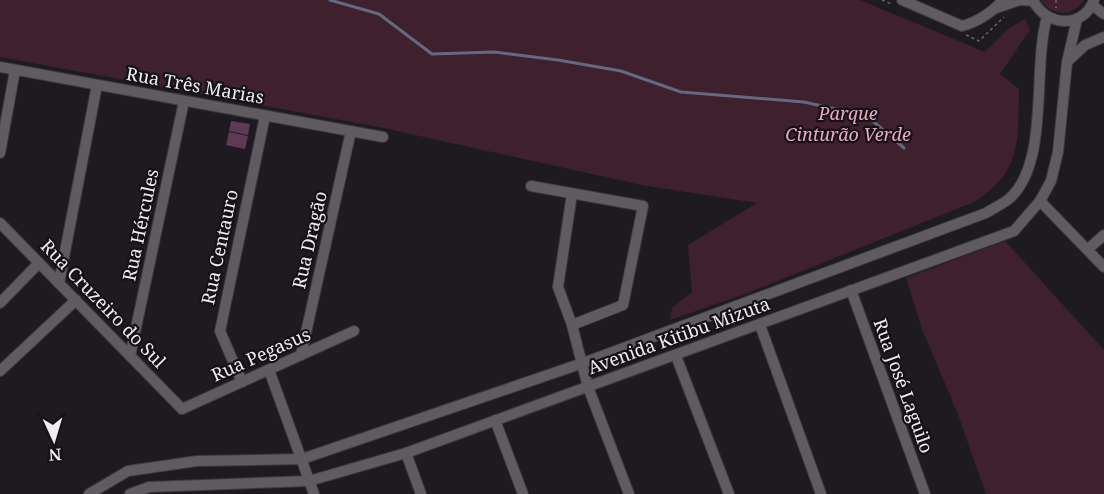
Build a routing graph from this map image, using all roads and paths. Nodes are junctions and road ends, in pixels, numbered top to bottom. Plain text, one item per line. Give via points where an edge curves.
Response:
1 (902, 0) edge
2 (1056, 0) edge
3 (1034, 1) edge
4 (1093, 3) edge
5 (1000, 4) edge
6 (1104, 14) edge
7 (1047, 17) junction
8 (1077, 19) junction
9 (1065, 22) junction
10 (1104, 37) edge
11 (1067, 62) junction
12 (0, 67) edge
13 (15, 70) junction
14 (97, 85) junction
15 (184, 101) junction
16 (265, 116) junction
17 (351, 131) junction
18 (383, 137) dead end
19 (0, 153) edge
20 (531, 186) dead end
21 (572, 194) junction
22 (1040, 201) junction
23 (0, 223) edge
24 (1104, 235) edge
25 (1088, 249) junction
26 (39, 263) junction
27 (1104, 267) edge
28 (59, 283) junction
29 (851, 290) junction
30 (76, 300) junction
31 (0, 303) edge
32 (572, 325) junction
33 (760, 325) junction
34 (354, 331) dead end
35 (301, 355) junction
36 (130, 356) junction
37 (676, 356) junction
38 (583, 363) junction
39 (269, 370) junction
40 (0, 371) edge
41 (243, 382) junction
42 (588, 387) junction
43 (182, 409) joint
44 (495, 420) junction
45 (406, 453) junction
46 (302, 459) junction
47 (309, 481) junction
48 (284, 483) junction
49 (193, 489) edge
50 (88, 494) edge
51 (130, 494) edge
52 (276, 494) edge
53 (314, 494) edge
54 (421, 494) edge
55 (523, 494) edge
56 (629, 494) edge
57 (729, 494) edge
58 (821, 494) edge
59 (925, 494) edge

1 - 5 street via 962,26
2 - 9 path via 1056,14
3 - 5 street
3 - 7 street
4 - 6 street
4 - 8 street
7 - 9 street
7 - 38 street via 1035,148 1030,165 1010,197 986,213
8 - 9 street
8 - 11 street, Avenida Kitibu Mizuta
10 - 11 street via 1085,45
11 - 22 street, Avenida Kitibu Mizuta via 1058,152 1051,181
12 - 13 street, Rua Três Marias
13 - 14 street, Rua Três Marias
13 - 19 street
14 - 15 street, Rua Três Marias
14 - 28 street
15 - 16 street, Rua Três Marias
15 - 36 street, Rua Hércules
16 - 17 street, Rua Três Marias
16 - 41 street, Rua Centauro via 220,331
17 - 18 street, Rua Três Marias
17 - 35 street, Rua Dragão
20 - 21 street
21 - 32 street via 558,287
21 - 32 street via 644,206 623,305
22 - 25 street
22 - 29 street, Avenida Kitibu Mizuta via 1014,231
23 - 26 street, Rua Cruzeiro do Sul
24 - 25 street
25 - 27 street
26 - 28 street, Rua Cruzeiro do Sul
26 - 31 street
28 - 30 street, Rua Cruzeiro do Sul
29 - 33 street, Avenida Kitibu Mizuta
29 - 59 street, Rua José Laguilo
30 - 36 street, Rua Cruzeiro do Sul
30 - 40 street
32 - 38 street
33 - 37 street, Avenida Kitibu Mizuta
33 - 58 street
34 - 35 street, Rua Pegasus
35 - 39 street, Rua Pegasus
36 - 43 street, Rua Cruzeiro do Sul
37 - 42 street, Avenida Kitibu Mizuta
37 - 57 street
38 - 42 street
38 - 46 street
39 - 41 street, Rua Pegasus
39 - 46 street
41 - 43 street, Rua Pegasus
42 - 44 street, Avenida Kitibu Mizuta
42 - 56 street
44 - 45 street, Avenida Kitibu Mizuta
44 - 55 street
45 - 47 street, Avenida Kitibu Mizuta
45 - 54 street
46 - 47 street
46 - 50 street via 197,461 128,471
47 - 48 street, Avenida Kitibu Mizuta
47 - 53 street
48 - 49 street, Avenida Kitibu Mizuta
48 - 52 street
49 - 51 street, Avenida Kitibu Mizuta via 149,488

